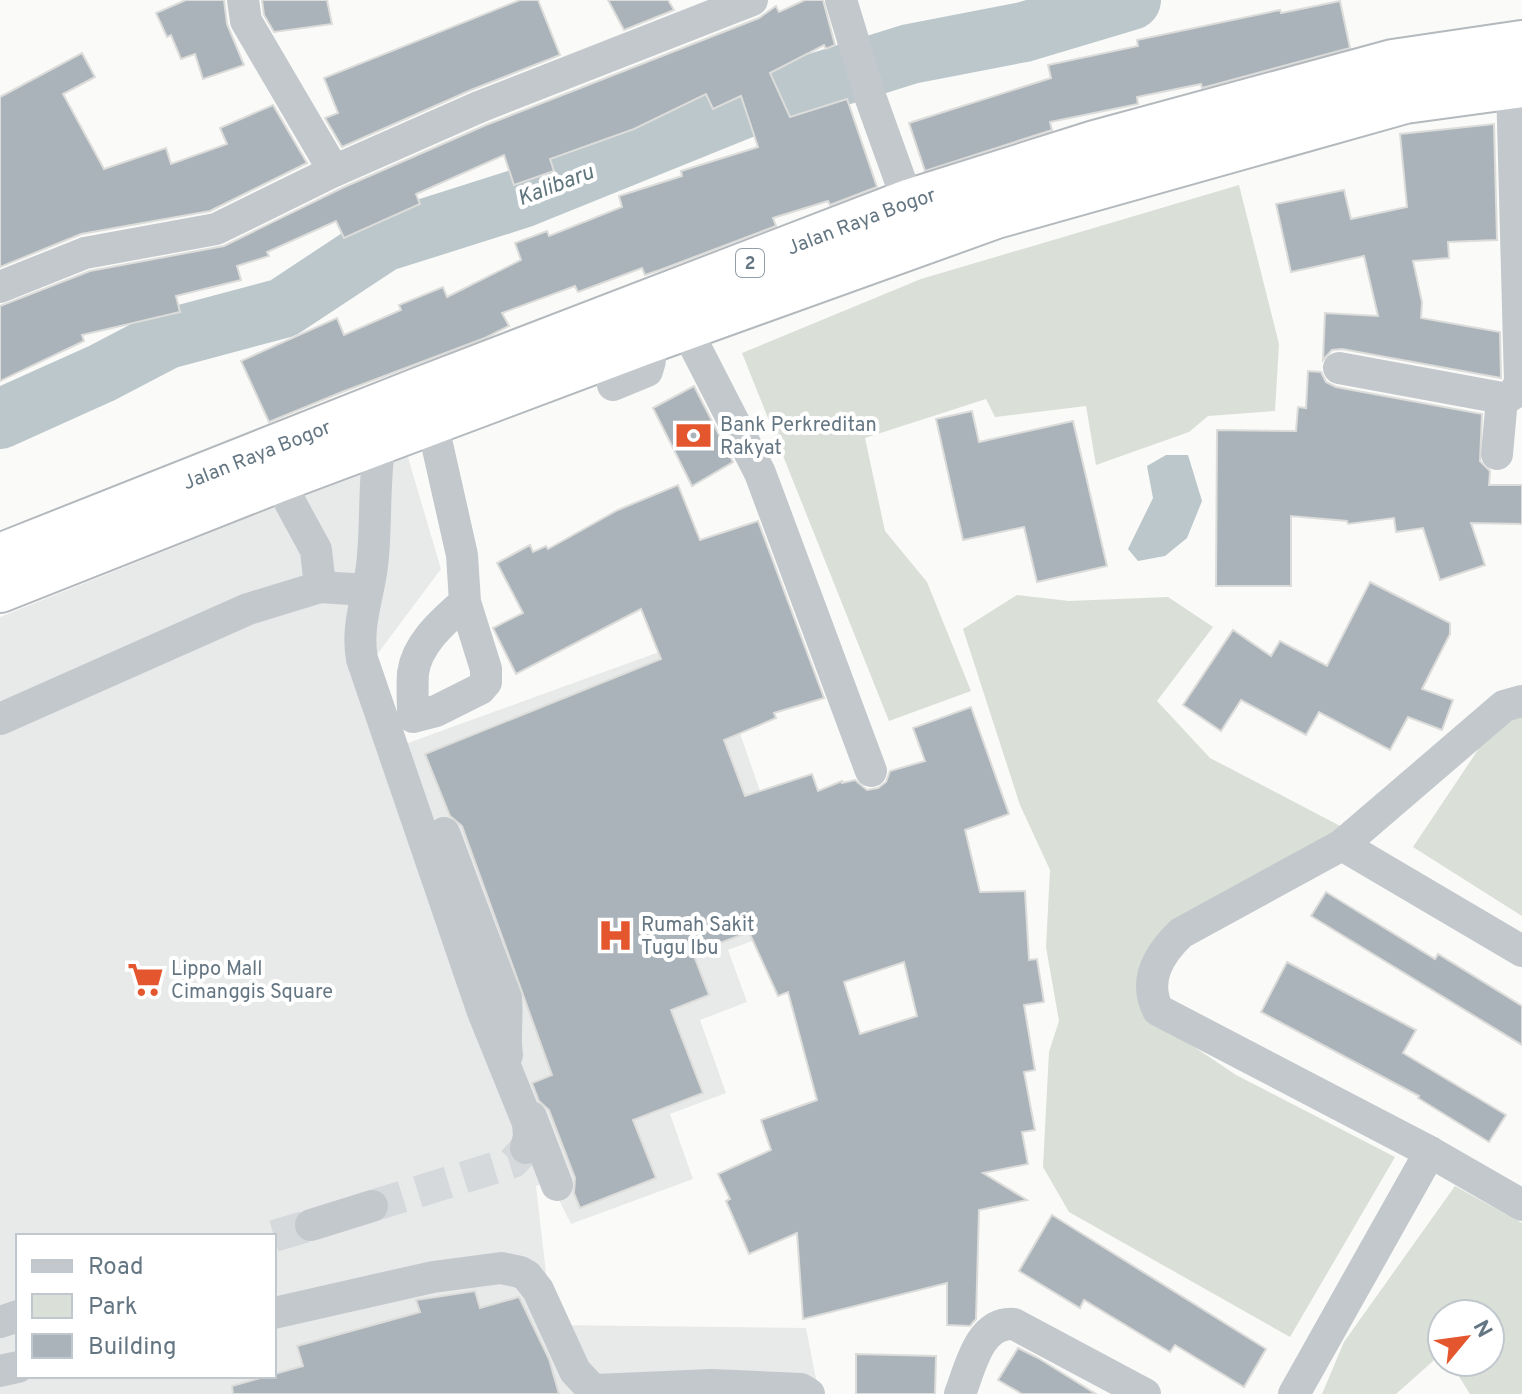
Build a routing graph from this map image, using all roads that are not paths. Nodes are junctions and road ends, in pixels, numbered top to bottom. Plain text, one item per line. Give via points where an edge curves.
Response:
1 (243, 0) edge
2 (752, 0) edge
3 (841, 0) edge
4 (1522, 43) edge
5 (1517, 85) edge
6 (334, 171) junction
7 (908, 202) junction
8 (0, 287) edge
9 (685, 327) junction
10 (643, 343) junction
11 (1339, 368) dead end
12 (613, 385) dead end
13 (1502, 398) junction
14 (426, 406) junction
15 (380, 442) junction
16 (1497, 454) dead end
17 (278, 480) junction
18 (0, 556) edge
19 (320, 587) junction
20 (0, 590) edge
21 (367, 590) junction
22 (465, 602) junction
23 (1522, 701) edge
24 (413, 717) junction
25 (0, 719) edge
26 (871, 771) dead end
27 (1342, 845) junction
28 (1522, 951) edge
29 (526, 1148) dead end
30 (1430, 1152) junction
31 (557, 1185) dead end
32 (1522, 1205) edge
33 (372, 1206) tunnel mouth
34 (311, 1225) tunnel mouth
35 (276, 1313) edge
36 (809, 1394) edge
37 (960, 1394) edge
38 (1145, 1394) edge
39 (1294, 1394) edge

1 - 6 street via 246,21
2 - 6 street via 479,107
3 - 7 street
4 - 7 highway, Jalan Raya Bogor / 2 via 1393,62 1095,143
5 - 9 highway, Jalan Raya Bogor / 2 via 1405,101 996,216
5 - 13 street via 1520,382 1514,394
6 - 8 street via 216,229 85,253
7 - 14 highway, Jalan Raya Bogor / 2
9 - 10 highway, Jalan Raya Bogor / 2
9 - 26 street via 760,473
10 - 12 street via 650,361 647,371
10 - 14 highway, Jalan Raya Bogor / 2
11 - 13 street
13 - 16 street
14 - 15 highway, Jalan Raya Bogor / 2
14 - 18 highway, Jalan Raya Bogor / 2
14 - 22 street via 462,555
15 - 17 highway, Jalan Raya Bogor / 2
15 - 21 street
17 - 19 street via 316,550
17 - 20 highway, Jalan Raya Bogor / 2
19 - 21 street
19 - 25 street via 248,609
21 - 29 street via 358,640 362,659 483,1012 528,1123
22 - 24 street via 418,654
22 - 24 street via 486,682 447,706
23 - 27 street via 1504,706
24 - 31 street via 416,761 506,998 508,1057
27 - 28 street
27 - 30 street via 1181,933 1154,970 1152,998 1158,1010
30 - 32 street
30 - 39 street
33 - 34 street
35 - 36 street via 433,1277 501,1268 520,1272 534,1283 575,1371 596,1390 711,1385 801,1389
37 - 38 street via 982,1341 1006,1323

